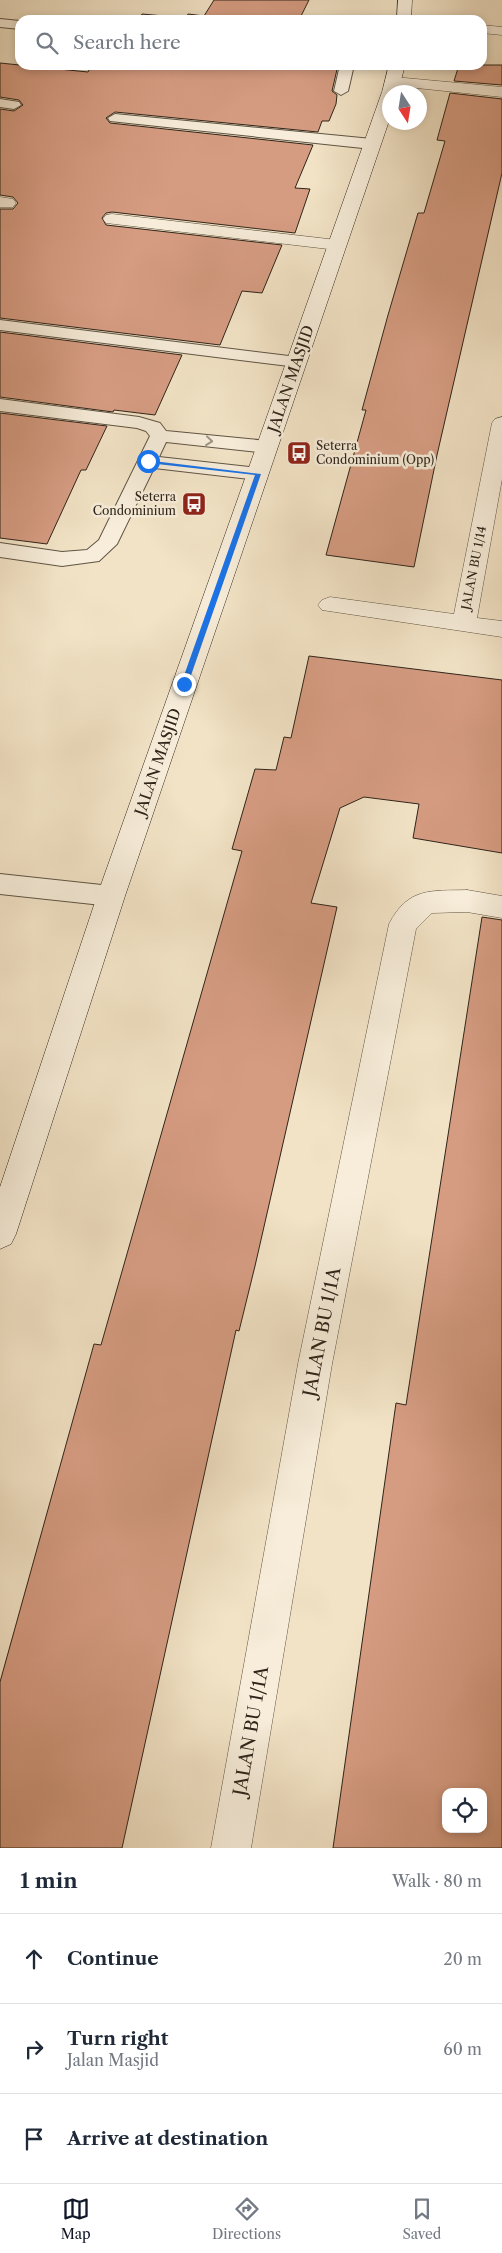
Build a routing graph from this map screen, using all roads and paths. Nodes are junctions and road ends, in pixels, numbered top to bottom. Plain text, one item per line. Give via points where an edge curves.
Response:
1 (405, 0) edge
2 (404, 15) edge
3 (0, 23) edge
4 (15, 24) edge
5 (487, 30) edge
6 (502, 31) edge
7 (346, 70) edge
8 (396, 70) edge
9 (392, 85) edge
10 (427, 90) edge
11 (341, 91) dead end
12 (502, 92) edge
13 (382, 115) edge
14 (115, 118) dead end
15 (372, 144) junction
16 (112, 219) dead end
17 (337, 245) junction
18 (0, 325) edge
19 (297, 362) junction
20 (0, 405) edge
21 (502, 423) edge
22 (160, 436) junction
23 (268, 447) junction
24 (148, 461) junction
25 (258, 474) junction
26 (0, 550) edge
27 (330, 605) dead end
28 (464, 624) junction
29 (502, 630) edge
30 (0, 884) edge
31 (111, 896) junction
32 (502, 907) edge
33 (0, 1234) edge
34 (231, 1848) edge

1 - 2 street
3 - 4 lane
5 - 6 street
7 - 11 lane
8 - 9 street, JALAN MASJID
10 - 12 street
13 - 15 street, JALAN MASJID
14 - 15 lane
15 - 17 street, JALAN MASJID
16 - 17 street
17 - 19 street, JALAN MASJID
18 - 19 lane
19 - 23 street, JALAN MASJID
20 - 22 lane via 139,423 153,427
21 - 28 street, JALAN BU 1/14
22 -> 23 lane
22 - 24 lane
23 - 25 street, JALAN MASJID
24 - 25 lane
24 - 26 lane via 107,544 92,556 62,559
25 - 31 street, JALAN MASJID
27 - 28 street
28 - 29 street
30 - 31 lane
31 - 33 street, JALAN MASJID
32 - 34 street, JALAN BU 1/1A via 468,901 425,902 403,924 315,1364

